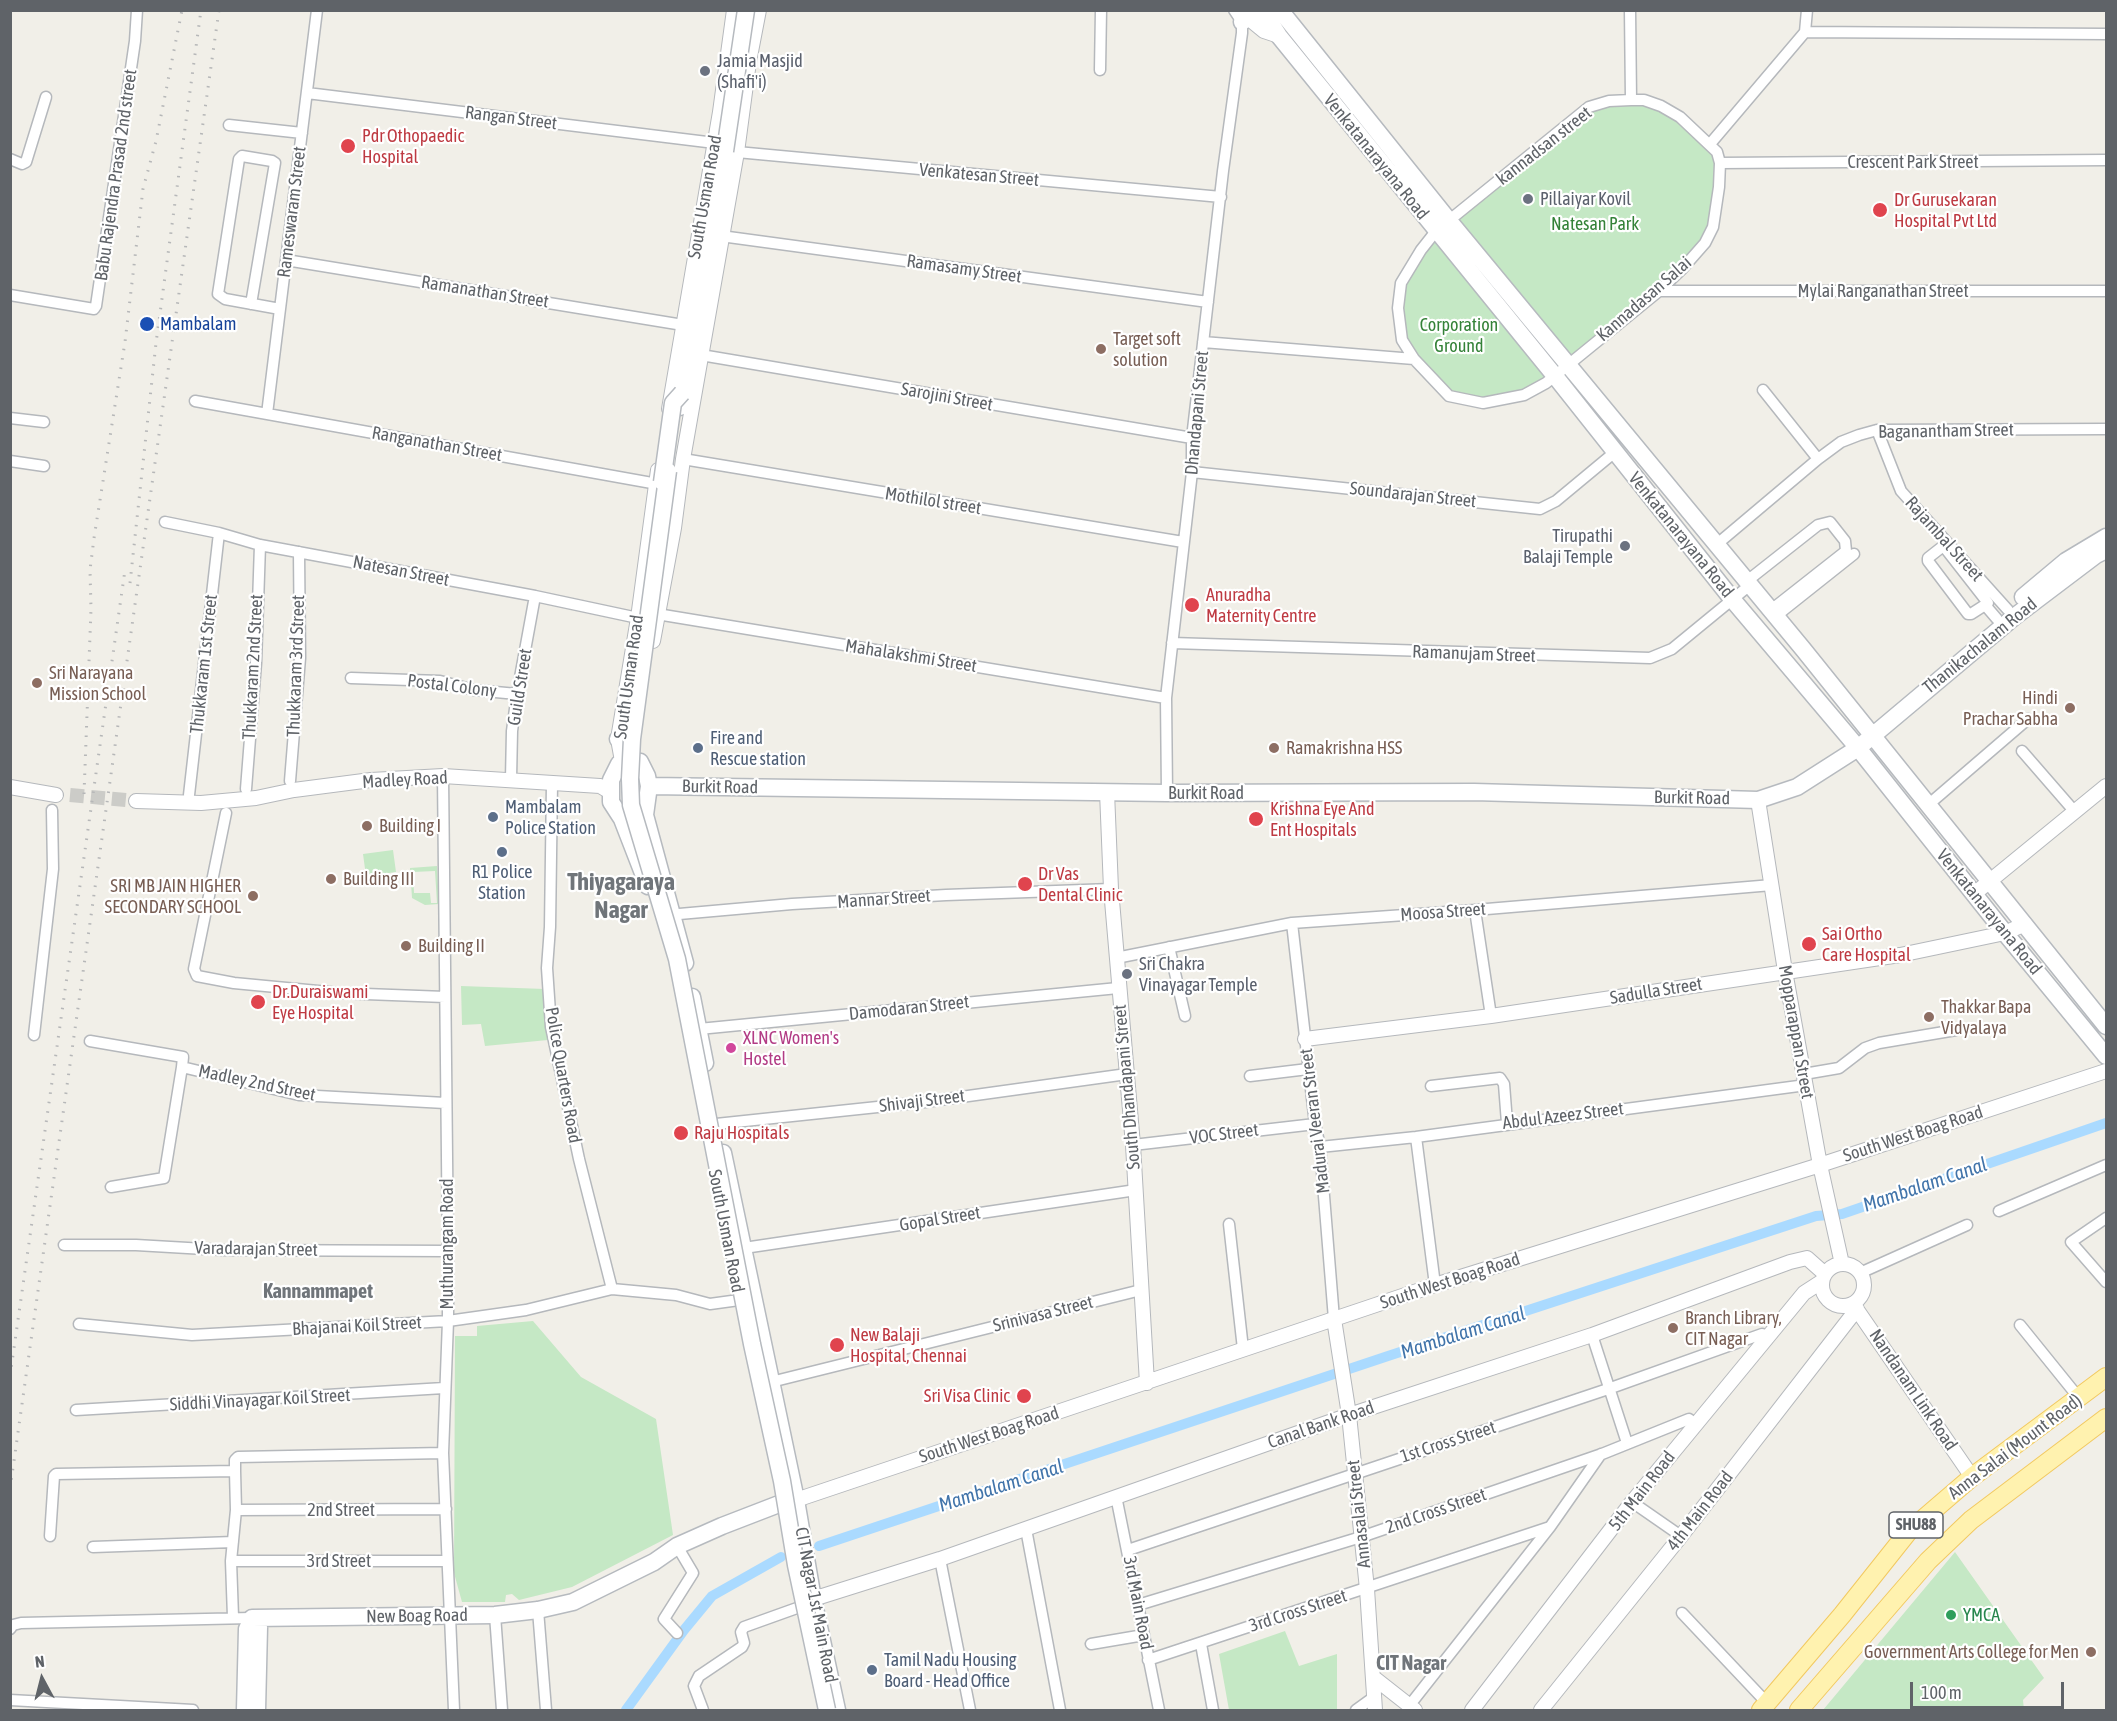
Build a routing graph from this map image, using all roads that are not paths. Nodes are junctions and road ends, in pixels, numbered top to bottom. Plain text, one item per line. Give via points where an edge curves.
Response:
1 (137, 10) edge
2 (317, 10) edge
3 (734, 10) edge
4 (746, 10) edge
5 (759, 10) edge
6 (1101, 10) edge
7 (1280, 10) edge
8 (1630, 10) edge
9 (1807, 10) edge
10 (1248, 17) edge
11 (1805, 32) junction
12 (2106, 34) edge
13 (1100, 70) dead end
14 (307, 93) junction
15 (46, 97) dead end
16 (1632, 100) junction
17 (229, 125) dead end
18 (728, 129) junction
19 (302, 133) junction
20 (1710, 144) junction
21 (726, 149) junction
22 (10, 159) edge
23 (2106, 160) edge
24 (1720, 163) junction
25 (1221, 197) junction
26 (1443, 227) junction
27 (721, 236) junction
28 (286, 260) junction
29 (1659, 291) junction
30 (2106, 291) edge
31 (10, 295) edge
32 (1208, 302) junction
33 (251, 304) junction
34 (280, 309) junction
35 (683, 326) junction
36 (706, 329) junction
37 (1203, 342) junction
38 (701, 356) junction
39 (1414, 358) junction
40 (1561, 370) junction
41 (1763, 390) dead end
42 (682, 393) junction
43 (195, 401) dead end
44 (267, 414) junction
45 (10, 417) edge
46 (44, 422) dead end
47 (2106, 429) edge
48 (1877, 430) junction
49 (1192, 438) junction
50 (1615, 452) junction
51 (683, 459) junction
52 (1818, 459) junction
53 (10, 461) edge
54 (44, 466) dead end
55 (1192, 472) junction
56 (666, 490) junction
57 (165, 522) dead end
58 (219, 532) junction
59 (2106, 537) edge
60 (1183, 543) junction
61 (261, 545) junction
62 (1716, 545) junction
63 (1947, 546) junction
64 (2106, 550) edge
65 (299, 552) junction
66 (1854, 554) dead end
67 (1748, 583) junction
68 (535, 596) junction
69 (1732, 599) junction
70 (1985, 605) junction
71 (1773, 613) junction
72 (657, 614) junction
73 (2002, 614) junction
74 (638, 618) junction
75 (1172, 643) junction
76 (351, 678) dead end
77 (517, 694) junction
78 (1166, 698) junction
79 (2028, 719) dead end
80 (1870, 731) junction
81 (618, 739) junction
82 (1855, 745) junction
83 (2022, 751) dead end
84 (622, 761) junction
85 (640, 762) junction
86 (443, 776) junction
87 (511, 779) junction
88 (290, 781) dead end
89 (552, 784) junction
90 (650, 786) junction
91 (2106, 786) edge
92 (10, 788) edge
93 (246, 789) dead end
94 (1789, 789) junction
95 (610, 792) junction
96 (1107, 792) junction
97 (1167, 793) junction
98 (63, 795) tunnel mouth
99 (195, 799) junction
100 (1758, 800) junction
101 (136, 801) tunnel mouth
102 (1928, 805) junction
103 (52, 810) dead end
104 (2075, 812) junction
105 (226, 813) dead end
106 (645, 815) junction
107 (622, 819) junction
108 (1988, 881) junction
109 (1772, 885) junction
110 (1111, 889) junction
111 (1974, 894) junction
112 (1475, 910) junction
113 (666, 915) junction
114 (1292, 923) junction
115 (2025, 924) junction
116 (2005, 933) junction
117 (1169, 947) junction
118 (1116, 958) junction
119 (1785, 971) junction
120 (1118, 988) junction
121 (446, 997) junction
122 (1185, 1016) dead end
123 (1491, 1016) junction
124 (2106, 1026) edge
125 (699, 1029) junction
126 (1956, 1030) dead end
127 (34, 1035) dead end
128 (1305, 1039) junction
129 (90, 1041) dead end
130 (2106, 1056) edge
131 (182, 1067) junction
132 (1308, 1069) junction
133 (2106, 1071) edge
134 (1127, 1074) junction
135 (1250, 1076) dead end
136 (1805, 1079) junction
137 (1431, 1086) dead end
138 (446, 1103) junction
139 (1507, 1123) junction
140 (716, 1124) junction
141 (1315, 1124) junction
142 (1416, 1137) junction
143 (1133, 1145) junction
144 (1320, 1147) junction
145 (1820, 1165) junction
146 (2106, 1165) edge
147 (111, 1187) dead end
148 (1136, 1190) junction
149 (1999, 1211) dead end
150 (2106, 1218) edge
151 (1229, 1224) dead end
152 (1967, 1225) dead end
153 (64, 1245) dead end
154 (744, 1248) junction
155 (448, 1251) junction
156 (1842, 1264) junction
157 (1860, 1274) junction
158 (1823, 1278) junction
159 (2106, 1282) edge
160 (1435, 1286) junction
161 (612, 1289) junction
162 (1141, 1290) junction
163 (739, 1300) junction
164 (1855, 1306) junction
165 (1334, 1319) junction
166 (448, 1321) junction
167 (79, 1324) dead end
168 (2020, 1325) dead end
169 (1592, 1335) junction
170 (1768, 1336) junction
171 (1243, 1349) junction
172 (2106, 1377) edge
173 (771, 1382) junction
174 (1147, 1383) junction
175 (444, 1388) junction
176 (1608, 1389) junction
177 (2079, 1398) junction
178 (76, 1410) dead end
179 (1350, 1415) junction
180 (2106, 1418) edge
181 (1696, 1424) junction
182 (1627, 1443) junction
183 (443, 1453) junction
184 (1602, 1454) junction
185 (235, 1471) junction
186 (1355, 1473) junction
187 (1972, 1477) junction
188 (1116, 1496) junction
189 (796, 1500) junction
190 (1632, 1502) junction
191 (778, 1504) junction
192 (446, 1509) junction
193 (236, 1510) junction
194 (1550, 1527) junction
195 (1026, 1529) junction
196 (50, 1536) dead end
197 (1681, 1536) junction
198 (1361, 1537) junction
199 (233, 1542) junction
200 (677, 1546) junction
201 (93, 1547) dead end
202 (1128, 1550) junction
203 (940, 1559) junction
204 (231, 1561) junction
205 (447, 1561) junction
206 (1366, 1589) junction
207 (813, 1599) junction
208 (1138, 1605) junction
209 (797, 1608) junction
210 (538, 1610) junction
211 (1682, 1613) dead end
212 (495, 1615) junction
213 (449, 1616) junction
214 (233, 1617) junction
215 (252, 1618) junction
216 (12, 1627) edge
217 (677, 1634) dead end
218 (1143, 1635) junction
219 (1091, 1644) dead end
220 (1201, 1644) junction
221 (1149, 1660) junction
222 (1373, 1677) junction
223 (10, 1700) edge
224 (1374, 1704) edge
225 (1764, 1707) edge
226 (72, 1708) edge
227 (1412, 1708) edge
228 (193, 1710) edge
229 (245, 1710) edge
230 (257, 1710) edge
231 (454, 1710) edge
232 (502, 1710) edge
233 (546, 1710) edge
234 (703, 1710) edge
235 (831, 1710) edge
236 (970, 1710) edge
237 (1060, 1710) edge
238 (1159, 1710) edge
239 (1214, 1710) edge
240 (1356, 1710) edge
241 (1472, 1710) edge
242 (1541, 1710) edge
243 (1799, 1710) edge

1 - 31 street, Babu Rajendra Prasad 2nd street via 94,309
2 - 14 street, Rameswaram Street
3 - 21 street, South Usman Road
4 - 18 main road, bridge
5 - 21 street, South Usman Road
6 - 13 street
7 - 26 main road, Venkatanarayana Road
8 - 16 street
9 - 11 street
10 - 25 street, Dhandapani Street
10 - 26 main road, Venkatanarayana Road via 1279,36
11 - 12 street
11 - 20 street
14 - 19 street, Rameswaram Street
14 - 21 street, Rangan Street
15 - 22 street via 24,164
16 - 20 street via 1644,100 1680,117
16 - 26 street, kannadsan street via 1589,107
17 - 19 street
18 - 21 main road, bridge
18 - 36 main road via 734,144 703,323
19 - 28 street, Rameswaram Street
20 - 24 street
21 - 25 street, Venkatesan Street
21 - 27 street, South Usman Road
21 - 35 street, South Usman Road
21 - 42 main road
23 - 24 street, Crescent Park Street
24 - 29 street, Kannadasan Salai via 1713,227 1705,243
25 - 32 street, Dhandapani Street
26 - 39 street, kannadsan street via 1421,250 1401,283 1398,308 1402,340
26 - 40 main road, Venkatanarayana Road
27 - 32 street, Ramasamy Street
27 - 36 street, South Usman Road
28 - 34 street, Rameswaram Street
28 - 35 street, Ramanathan Street
29 - 30 street, Mylai Ranganathan Street
29 - 40 street, Kannadasan Salai
32 - 37 street, Dhandapani Street
33 - 33 street via 218,294 242,156 275,163
33 - 34 street
34 - 44 street, Rameswaram Street
35 - 56 street, South Usman Road
36 - 38 street, South Usman Road
37 - 39 street
37 - 49 street, Dhandapani Street
38 - 49 street, Sarojini Street
38 - 51 street, South Usman Road
39 - 40 street, Kannadasan Salai via 1449,396 1483,403 1524,395
40 - 50 main road, Venkatanarayana Road
40 - 62 main road, Venkatanarayana Road
41 - 52 street
42 - 56 main road, bridge
42 - 81 main road, bridge via 673,403 632,691 624,734
43 - 44 street, Ranganathan Street
44 - 56 street, Ranganathan Street
45 - 46 street
47 - 48 street, Baganantham Street
48 - 52 street, Baganantham Street via 1841,442
48 - 63 street, Rajambal Street via 1902,491
49 - 55 street, Dhandapani Street
50 - 55 street, Soundarajan Street via 1556,501 1540,509
50 - 69 main road, Venkatanarayana Road
51 - 56 street, South Usman Road
51 - 60 street, Mothilol street
52 - 62 street, Baganantham Street
53 - 54 street
55 - 60 street, Dhandapani Street
56 - 72 street, South Usman Road via 674,528
56 - 74 street, South Usman Road
56 - 235 main road, South Usman Road, bridge via 632,739 631,805 677,960 796,1565
57 - 58 street, Natesan Street
58 - 61 street, Natesan Street
58 - 99 street, Thukkaram 1st Street
59 - 73 main road via 2066,561
60 - 75 street, Dhandapani Street
61 - 65 street, Natesan Street
61 - 93 street, Thukkaram 2nd Street
62 - 67 main road, Venkatanarayana Road
63 - 70 street via 1988,603
63 - 70 street via 1928,561 1968,614
63 - 73 street, Rajambal Street
64 - 80 main road, Thanikachalam Road
65 - 68 street, Natesan Street
65 - 88 street, Thukkaram 3rd Street via 300,658
66 - 71 street
67 - 69 street, Ramanujam Street
67 - 71 main road, Venkatanarayana Road
67 - 71 street, Ramanujam Street via 1818,525 1830,522 1845,541 1846,551
68 - 74 street, Natesan Street
68 - 77 street, Guild Street
69 - 75 street, Ramanujam Street via 1672,649 1650,658
69 - 82 main road, Venkatanarayana Road
70 - 73 street
71 - 80 main road, Venkatanarayana Road
72 - 78 street, Mahalakshmi Street
72 - 85 street, South Usman Road via 638,749
73 - 80 main road
74 - 81 street, South Usman Road
75 - 78 street, Dhandapani Street
76 - 77 street, Postal Colony via 440,681 474,690
77 - 87 street, Guild Street
78 - 97 street, Dhandapani Street
79 - 102 street
80 - 82 main road, Thanikachalam Road
80 - 102 main road, Venkatanarayana Road
81 - 84 street, South Usman Road
82 - 94 main road via 1815,777
82 - 94 main road, Burkit Road via 1794,780
82 - 111 main road, Venkatanarayana Road
83 - 104 street
84 - 85 main road
84 - 95 main road, South Usman Road via 610,780
85 - 90 main road, South Usman Road
86 - 87 street, Madley Road
86 - 99 street, Madley Road via 371,780 256,798
86 - 121 street, Muthurangam Road
87 - 89 street, Madley Road
89 - 95 street, Madley Road via 600,786
89 - 161 street, Police Quarters Road via 547,969 551,1027
90 - 96 main road, Burkit Road
90 - 106 main road, South Usman Road
91 - 104 street
92 - 98 street
94 - 100 main road, Burkit Road
95 - 107 main road, South Usman Road via 613,808
96 - 97 main road, Burkit Road
96 - 110 street, South Dhandapani Street
97 - 100 main road, Burkit Road via 1474,792
99 - 101 street, Madley Road
100 - 109 street, Mopparappan Street
102 - 108 main road, Venkatanarayana Road
103 - 127 street via 53,869
104 - 108 street
105 - 121 street via 194,969 197,976 339,993
106 - 107 main road
106 - 113 main road, South Usman Road
107 - 113 main road, South Usman Road
108 - 111 street
108 - 115 main road, Venkatanarayana Road
109 - 112 street, Moosa Street
109 - 119 street, Mopparappan Street
110 - 113 street, Mannar Street via 946,895
110 - 118 street, South Dhandapani Street
111 - 116 main road, Venkatanarayana Road
112 - 114 street, Moosa Street
112 - 123 street
113 - 125 main road, South Usman Road
113 - 163 main road, South Usman Road via 666,939
114 - 117 street, Moosa Street
114 - 128 street, Madurai Veeran Street
115 - 116 street, Sadulla Street
115 - 124 main road, Venkatanarayana Road
116 - 119 street, Sadulla Street via 1900,955
116 - 130 main road, Venkatanarayana Road
117 - 118 street, Moosa Street
117 - 122 street
118 - 120 street, South Dhandapani Street
119 - 123 street, Sadulla Street
119 - 136 street, Mopparappan Street
120 - 125 street, Damodaran Street
120 - 134 street, South Dhandapani Street
121 - 138 street, Muthurangam Road
123 - 128 street, Sadulla Street
125 - 140 main road, South Usman Road
126 - 136 street, Abdul Azeez Street via 1879,1043 1865,1048 1839,1068
128 - 132 street, Madurai Veeran Street
129 - 131 street via 183,1057
131 - 138 street, Madley 2nd Street via 299,1095
131 - 147 street, Madley 2nd Street via 164,1178
132 - 135 street
132 - 141 street, Madurai Veeran Street
133 - 145 street, South West Boag Road
134 - 140 street, Shivaji Street via 925,1102
134 - 143 street, South Dhandapani Street
136 - 139 street, Abdul Azeez Street
136 - 145 street, Mopparappan Street
137 - 139 street via 1500,1078 1504,1084
138 - 155 street, Muthurangam Road
139 - 142 street, Abdul Azeez Street
140 - 154 main road, South Usman Road
141 - 143 street, VOC Street
141 - 144 street, Madurai Veeran Street
142 - 144 street, Abdul Azeez Street
142 - 160 street
143 - 148 street, South Dhandapani Street
144 - 165 street, Madurai Veeran Street
145 - 156 street, Mopparappan Street
145 - 160 street, South West Boag Road
146 - 149 street
148 - 154 street, Gopal Street
148 - 162 street, South Dhandapani Street
150 - 159 street via 2071,1242
151 - 171 street
152 - 157 street
153 - 155 street, Varadarajan Street
154 - 173 main road, South Usman Road
155 - 166 street, Muthurangam Road
156 - 157 street via 1852,1266
156 - 158 street
157 - 164 street via 1864,1287
158 - 164 street via 1828,1300 1839,1306
158 - 169 street, Canal Bank Road via 1807,1258 1790,1262
158 - 170 street, 5th Main Road via 1804,1293
160 - 165 street, South West Boag Road
161 - 163 street, Bhajanai Koil Street via 676,1295 711,1304
161 - 166 street, Bhajanai Koil Street via 526,1310
162 - 173 street, Srinivasa Street
162 - 174 street, South Dhandapani Street
163 - 191 main road, South Usman Road
164 - 187 street, Nandanam Link Road
164 - 197 street, 4th Main Road
165 - 171 street, South West Boag Road
165 - 179 street, Annasalai Street
166 - 167 street, Bhajanai Koil Street via 192,1335
166 - 175 street, Muthurangam Road
168 - 177 street
169 - 176 street
169 - 179 street, Canal Bank Road
170 - 176 street, 1st Cross Street via 1762,1334
170 - 181 street, 5th Main Road
171 - 174 street, South West Boag Road
172 - 177 main road, Anna Salai (Mount Road) / SHU88
173 - 189 main road, South Usman Road
174 - 189 street, South West Boag Road
175 - 178 street, Siddhi Vinayagar Koil Street
175 - 183 street, Muthurangam Road
176 - 182 street
176 - 186 street, 1st Cross Street
177 - 187 main road, Anna Salai (Mount Road) / SHU88
179 - 186 street, Annasalai Street
179 - 188 street, Canal Bank Road
180 - 243 main road, Anna Salai (Mount Road) / SHU88 via 1962,1528 1928,1560
181 - 182 street, 2nd Cross Street via 1689,1419
181 - 190 street, 5th Main Road
182 - 184 street, 2nd Cross Street
183 - 185 street via 238,1458
183 - 192 street, Muthurangam Road
184 - 194 street
184 - 198 street, 2nd Cross Street
185 - 193 street
185 - 196 street via 56,1474
186 - 198 street, Annasalai Street
186 - 202 street, 1st Cross Street
187 - 225 main road, Anna Salai (Mount Road) / SHU88 via 1908,1532
188 - 195 street, Canal Bank Road
188 - 202 street, 3rd Main Road
189 - 191 main road, New Boag Road
189 - 207 main road, CIT Nagar 1st Main Road
190 - 197 street
190 - 241 street, 5th Main Road
191 - 200 main road, New Boag Road
191 - 209 main road, South Usman Road
192 - 193 street, 2nd Street
192 - 205 street, Muthurangam Road
193 - 199 street
194 - 206 street, 3rd Cross Street
194 - 227 street
195 - 203 street, Canal Bank Road
195 - 237 street
197 - 242 street, 4th Main Road
198 - 206 street, Annasalai Street
198 - 208 street, 2nd Cross Street
199 - 201 street
199 - 204 street
200 - 210 main road, New Boag Road via 654,1562 573,1602
200 - 217 street via 693,1574 665,1617
202 - 208 street, 3rd Main Road
203 - 207 street, Canal Bank Road
203 - 236 street
204 - 205 street, 3rd Street
204 - 214 street
205 - 213 street, Muthurangam Road
206 - 220 street, 3rd Cross Street
206 - 222 street, Annasalai Street
207 - 235 main road, CIT Nagar 1st Main Road
208 - 218 street, 3rd Main Road
209 - 234 street via 744,1627 742,1647 699,1676 694,1686
209 - 235 main road, South Usman Road
210 - 212 main road, New Boag Road
210 - 233 street
211 - 225 street
212 - 213 main road, New Boag Road
212 - 232 street
213 - 215 main road, New Boag Road
213 - 231 street, Muthurangam Road
214 - 215 street, New Boag Road
214 - 216 street, New Boag Road via 21,1623
215 - 229 main road via 247,1629
215 - 230 main road via 259,1627
218 - 219 street
218 - 221 street, 3rd Main Road
220 - 221 street, 3rd Cross Street
220 - 239 street
221 - 238 street, 3rd Main Road
222 - 224 street, Annasalai Street
222 - 227 street
223 - 226 street
224 - 240 street
226 - 228 street

